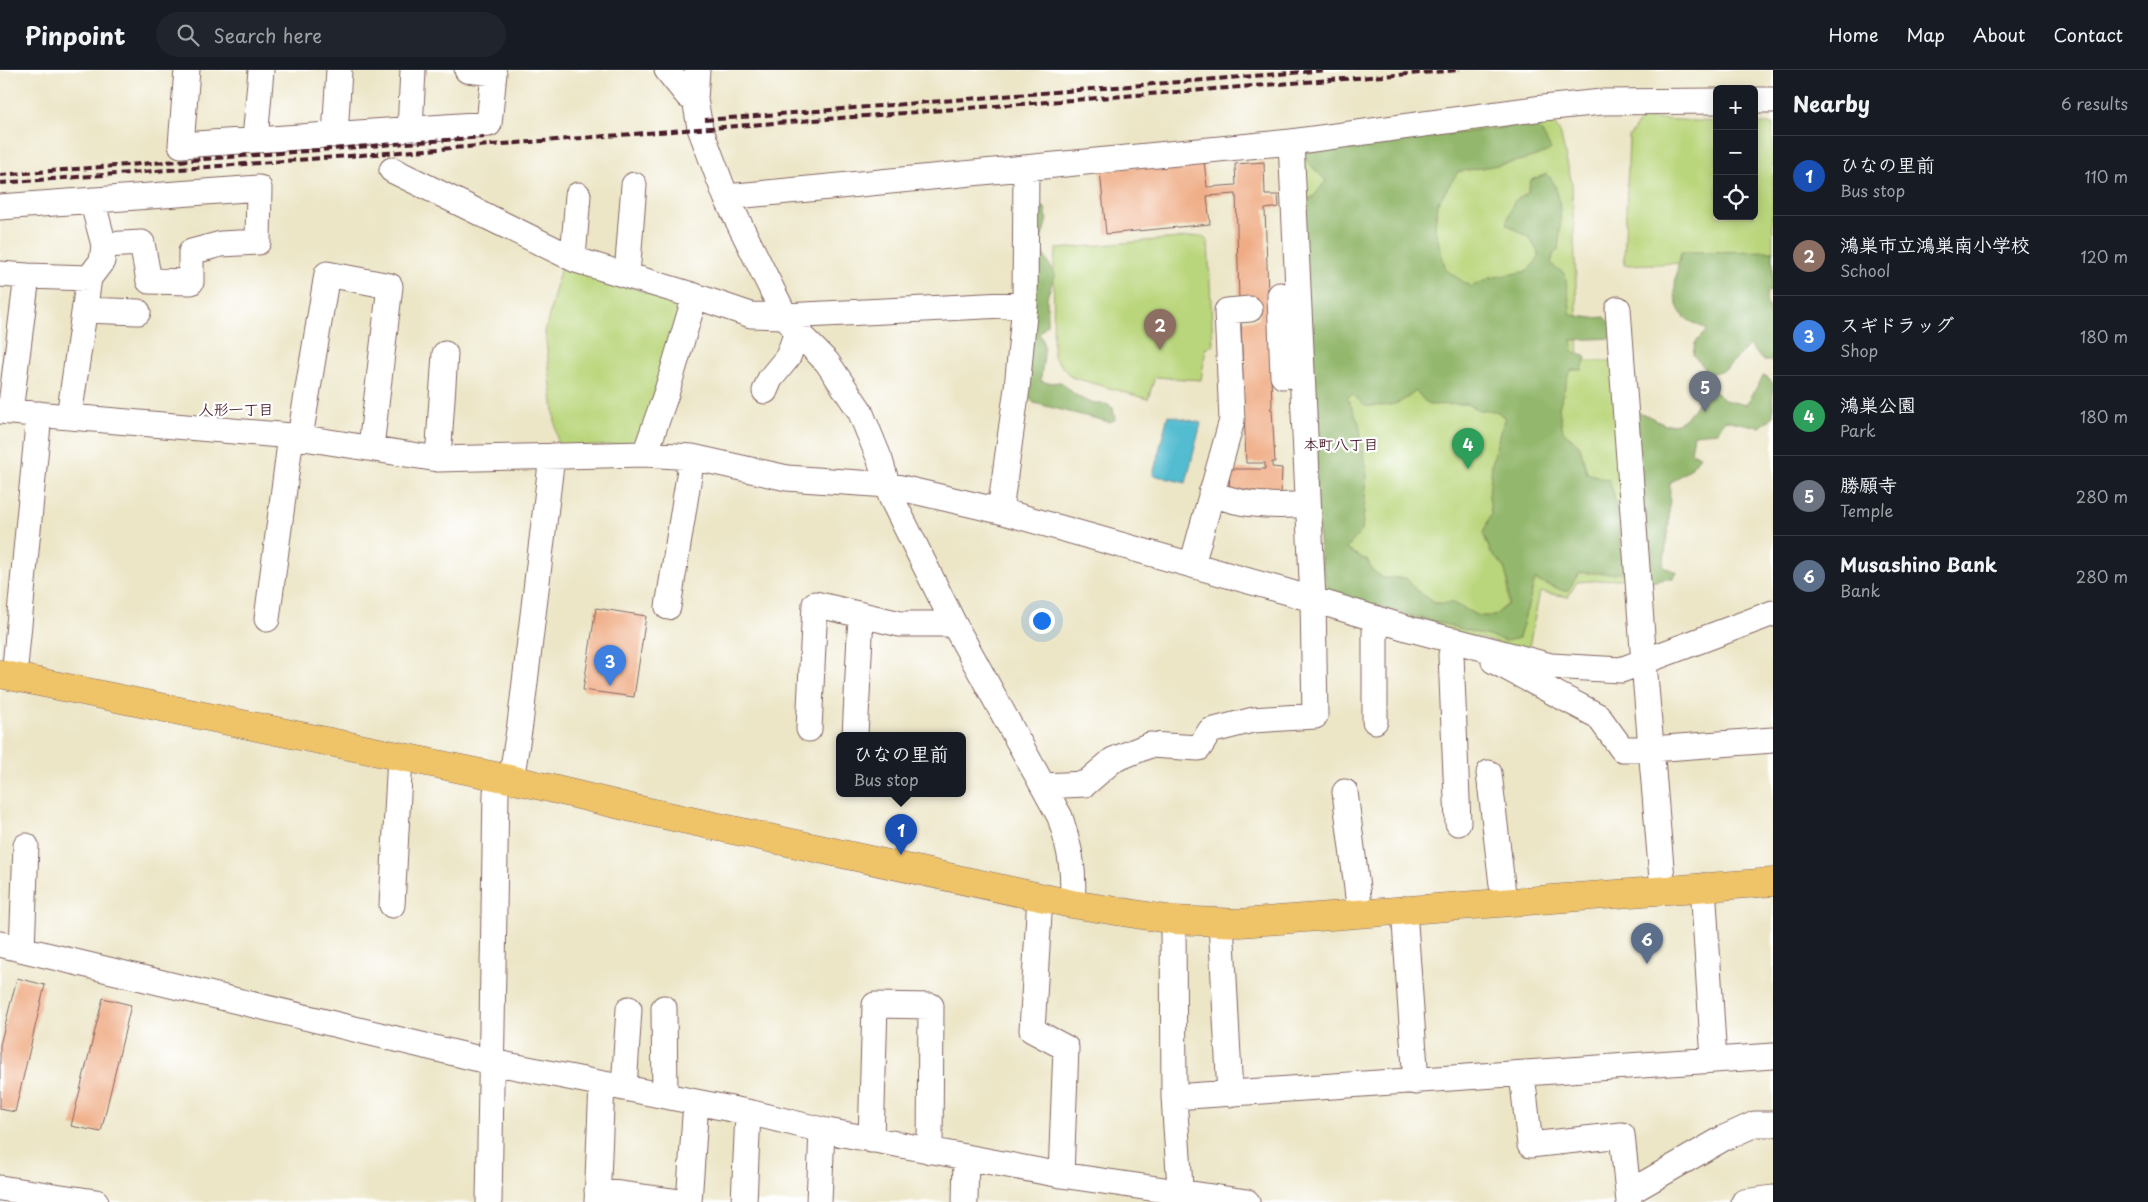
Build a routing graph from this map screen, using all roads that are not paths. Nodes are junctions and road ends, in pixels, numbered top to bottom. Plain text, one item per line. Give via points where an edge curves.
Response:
1 (187, 70) edge
2 (261, 70) edge
3 (340, 70) edge
4 (413, 70) edge
5 (468, 70) edge
6 (667, 70) edge
7 (697, 70) edge
8 (695, 99) junction
9 (1758, 100) edge
10 (1773, 100) edge
11 (1713, 101) edge
12 (410, 129) junction
13 (335, 135) junction
14 (255, 140) junction
15 (1291, 142) junction
16 (1026, 168) junction
17 (392, 170) dead end
18 (634, 184) dead end
19 (578, 195) dead end
20 (726, 197) junction
21 (92, 200) junction
22 (0, 207) edge
23 (1278, 218) dead end
24 (104, 245) junction
25 (573, 258) junction
26 (0, 274) edge
27 (627, 275) junction
28 (27, 276) junction
29 (89, 278) junction
30 (695, 296) junction
31 (1025, 304) junction
32 (1618, 309) dead end
33 (85, 310) junction
34 (1250, 310) dead end
35 (138, 312) dead end
36 (791, 324) junction
37 (445, 354) dead end
38 (1301, 373) junction
39 (765, 391) dead end
40 (5, 411) edge
41 (39, 414) junction
42 (70, 417) junction
43 (295, 436) junction
44 (371, 447) junction
45 (645, 454) junction
46 (552, 456) junction
47 (692, 457) junction
48 (438, 459) junction
49 (888, 485) junction
50 (1211, 493) junction
51 (1308, 504) junction
52 (1000, 511) junction
53 (1192, 565) junction
54 (1313, 600) junction
55 (668, 607) dead end
56 (1773, 613) edge
57 (861, 615) junction
58 (1375, 618) junction
59 (268, 619) dead end
60 (954, 624) junction
61 (1462, 642) junction
62 (1644, 663) junction
63 (7, 676) edge
64 (1375, 721) dead end
65 (809, 729) dead end
66 (855, 732) edge
67 (1773, 740) edge
68 (1652, 749) junction
69 (400, 757) junction
70 (1489, 773) dead end
71 (505, 779) junction
72 (1043, 786) junction
73 (1346, 792) dead end
74 (1458, 823) dead end
75 (26, 846) dead end
76 (1773, 882) edge
77 (1703, 886) junction
78 (1663, 890) junction
79 (1040, 897) junction
80 (1504, 902) junction
81 (1072, 904) junction
82 (392, 905) dead end
83 (1404, 909) junction
84 (1360, 913) junction
85 (1173, 920) junction
86 (1221, 922) junction
87 (11, 947) edge
88 (664, 1008) dead end
89 (629, 1009) dead end
90 (1773, 1056) edge
91 (1714, 1060) junction
92 (492, 1062) junction
93 (1522, 1074) junction
94 (1416, 1082) junction
95 (613, 1086) junction
96 (1230, 1094) junction
97 (666, 1096) junction
98 (1174, 1097) junction
99 (696, 1102) junction
100 (748, 1112) junction
101 (1773, 1124) edge
102 (822, 1130) junction
103 (871, 1140) junction
104 (930, 1150) junction
105 (966, 1157) junction
106 (1061, 1175) junction
107 (0, 1188) edge
108 (597, 1197) edge
109 (1181, 1198) edge
110 (1629, 1198) edge
111 (1773, 1198) edge
112 (96, 1202) edge
113 (489, 1202) edge
114 (679, 1202) edge
115 (689, 1202) edge
116 (744, 1202) edge
117 (819, 1202) edge
118 (965, 1202) edge
119 (1248, 1202) edge
120 (1744, 1202) edge

1 - 14 street via 181,145
2 - 14 street
3 - 13 street
4 - 12 street
5 - 12 street via 494,73 489,124
6 - 8 street via 688,96
7 - 8 street
8 - 20 street via 700,128
9 - 10 street
11 - 15 street via 1602,102
12 - 13 street
13 - 14 street
15 - 16 street
15 - 38 street
16 - 20 street
16 - 31 street
17 - 25 street
18 - 27 street
19 - 25 street
20 - 36 street
21 - 22 street
21 - 24 street
21 - 24 street via 259,188 258,242 221,244 190,252 191,282 148,281 142,243
23 - 38 street via 1283,376
24 - 29 street via 102,262
25 - 27 street
26 - 28 street
27 - 30 street
28 - 29 street
28 - 40 street
29 - 33 street
30 - 36 street via 751,315
30 - 45 street
31 - 36 street
31 - 52 street
32 - 62 street
33 - 35 street
33 - 42 street
34 - 50 street via 1228,311 1232,420
36 - 39 street via 788,357 770,379
36 - 49 street via 827,362 860,411
37 - 48 street
38 - 51 street
40 - 41 street
41 - 42 street
41 - 63 street
42 - 43 street
43 - 44 street
43 - 44 street via 327,274 390,286
43 - 59 street
44 - 48 street
45 - 46 street
45 - 47 street
46 - 48 street
46 - 71 street via 520,724
47 - 49 street via 786,478
47 - 55 street
49 - 52 street
49 - 60 street via 891,498
50 - 51 street via 1226,499 1279,507
50 - 53 street
51 - 54 street
52 - 53 street
53 - 54 street
54 - 58 street
54 - 72 street via 1315,716 1253,720 1210,730 1199,748 1150,745 1113,760 1085,784
56 - 62 street
57 - 60 street via 900,624
57 - 65 street via 815,604
57 - 66 street
58 - 61 street
58 - 64 street
60 - 72 street
61 - 62 street via 1551,666 1621,670
61 - 68 street via 1598,716 1622,749
61 - 74 street via 1451,655
62 - 68 street
63 - 69 main road
67 - 68 street
68 - 78 street
69 - 71 main road
69 - 82 street
70 - 80 street
71 - 79 main road
71 - 92 street via 496,793
72 - 81 street via 1060,818 1071,851 1074,877
73 - 84 street
75 - 87 street
76 - 77 main road
77 - 78 main road
77 - 91 street
78 - 80 main road
79 - 81 main road
79 - 106 street via 1032,1030 1066,1048
80 - 83 main road
81 - 85 main road
83 - 84 main road
83 - 94 street
84 - 86 main road
85 - 86 main road
85 - 98 street
86 - 96 street
87 - 92 street via 182,992
88 - 97 street
89 - 95 street
90 - 91 street
91 - 93 street
92 - 95 street
92 - 113 street
93 - 94 street
93 - 110 street via 1530,1145 1622,1134
94 - 96 street
95 - 97 street
95 - 108 street
96 - 98 street
97 - 99 street
98 - 109 street
99 - 100 street
99 - 115 street
100 - 102 street
100 - 116 street
101 - 110 street via 1755,1124 1724,1138
102 - 103 street
102 - 117 street
103 - 104 street
103 - 104 street via 875,1005 931,1006
104 - 105 street
105 - 106 street
105 - 118 street
106 - 109 street
107 - 112 street
108 - 114 street
109 - 119 street
111 - 120 street

